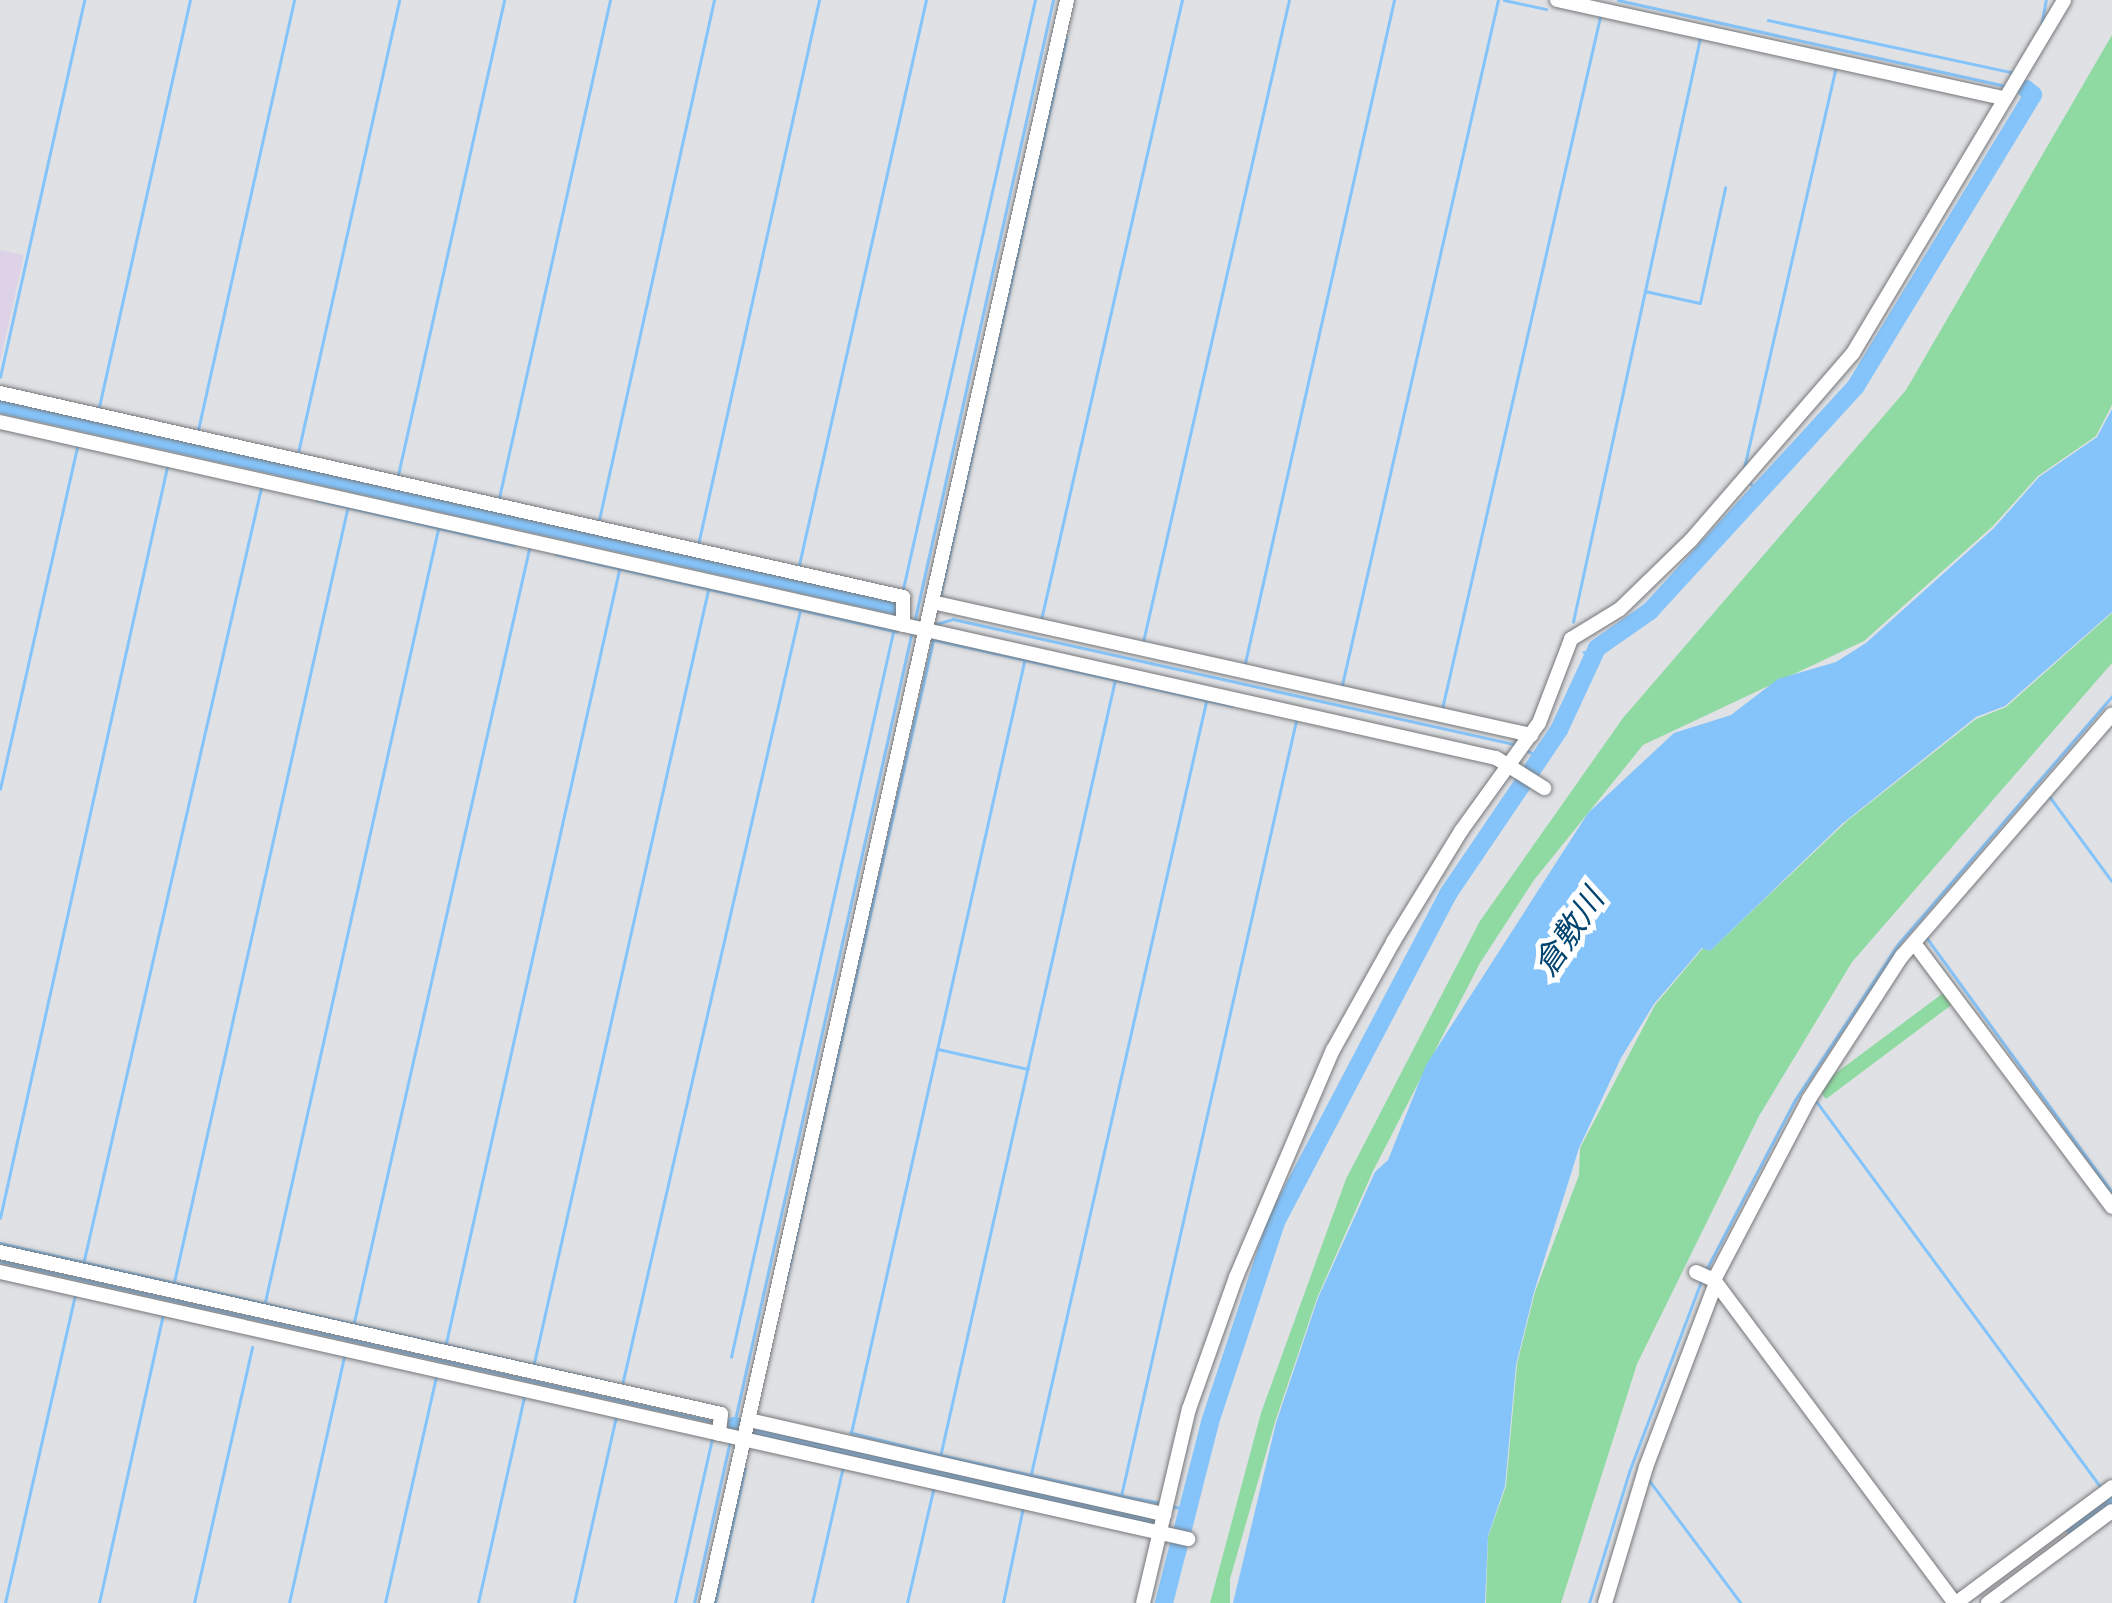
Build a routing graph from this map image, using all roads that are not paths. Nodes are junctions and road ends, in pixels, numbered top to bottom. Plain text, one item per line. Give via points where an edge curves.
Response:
1 (1067, 0) edge
2 (1557, 0) edge
3 (2064, 0) edge
4 (2003, 98) junction
5 (0, 393) edge
6 (0, 422) edge
7 (932, 602) junction
8 (914, 627) junction
9 (2112, 714) edge
10 (1525, 743) junction
11 (1511, 767) junction
12 (1539, 786) dead end
13 (1918, 936) junction
14 (2112, 1207) edge
15 (0, 1252) edge
16 (0, 1272) edge
17 (1711, 1276) junction
18 (749, 1420) junction
19 (731, 1438) junction
20 (2112, 1487) edge
21 (2105, 1505) edge
22 (1167, 1509) junction
23 (1165, 1534) junction
24 (1188, 1539) dead end
25 (1957, 1602) edge
26 (707, 1603) edge
27 (1142, 1603) edge
28 (1605, 1603) edge
29 (1988, 1603) edge

1 - 7 street
2 - 4 street
3 - 4 street
4 - 10 street via 1837,374 1647,585 1572,639
5 - 8 street via 903,597
6 - 8 street
7 - 8 street
7 - 10 street
8 - 11 street
8 - 18 street
9 - 13 street
10 - 11 street
11 - 12 street
11 - 22 street via 1401,928 1287,1150 1190,1410
13 - 14 street
13 - 17 street via 1810,1096
15 - 19 street via 721,1414
16 - 19 street
17 - 25 street
17 - 28 street
18 - 19 street
18 - 22 street
19 - 23 street
19 - 26 street
20 - 21 street
21 - 25 street
21 - 29 street
22 - 23 street
23 - 24 street
23 - 27 street

